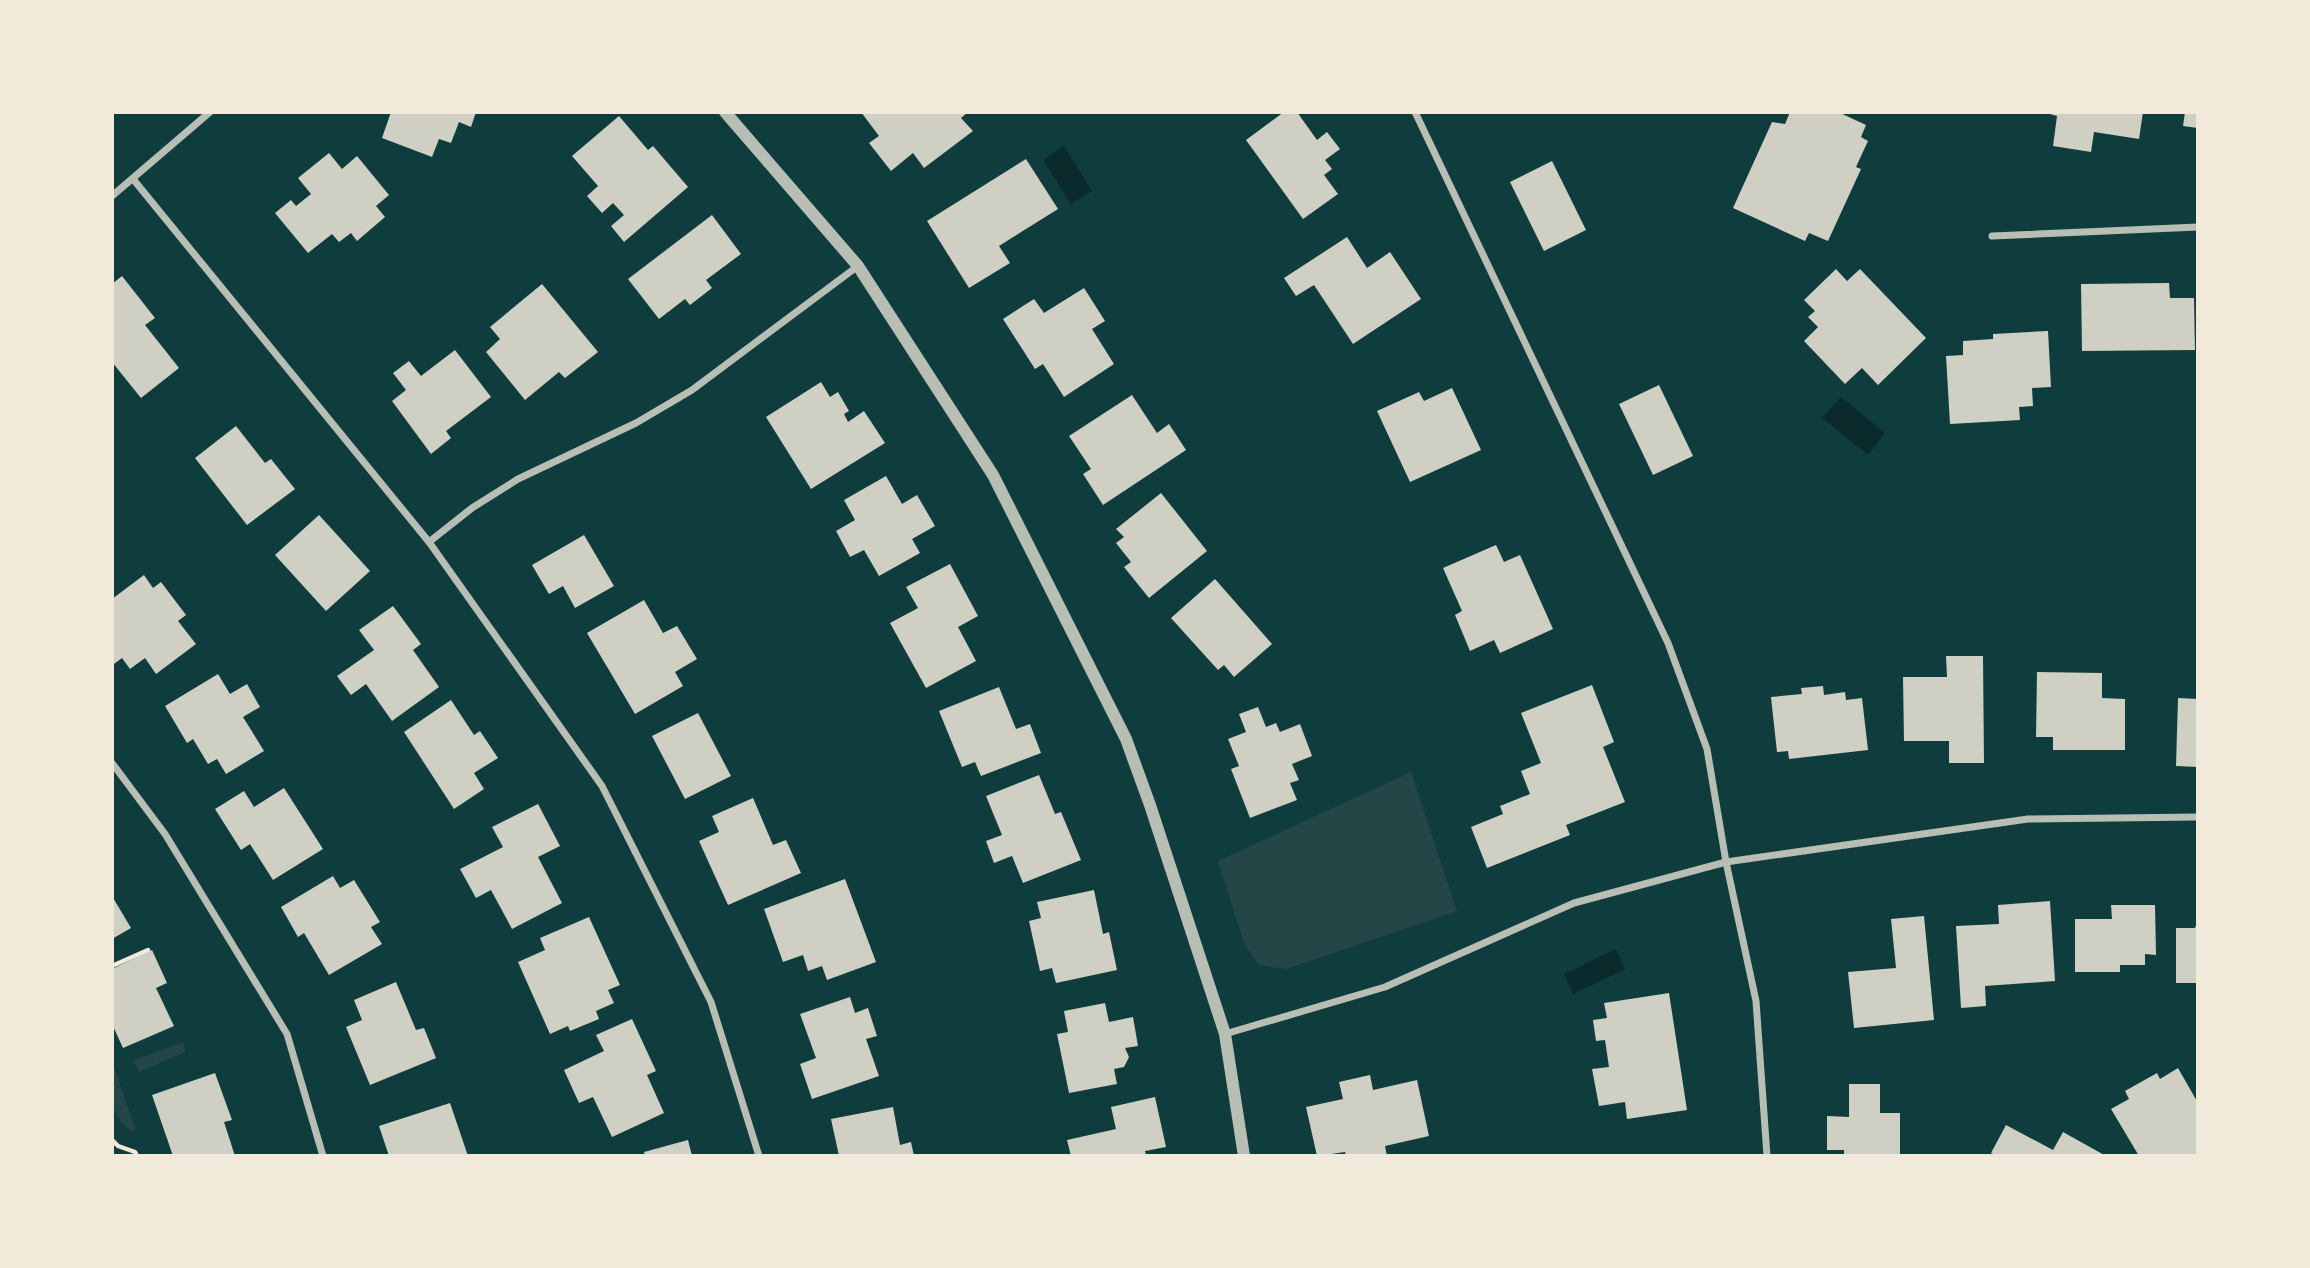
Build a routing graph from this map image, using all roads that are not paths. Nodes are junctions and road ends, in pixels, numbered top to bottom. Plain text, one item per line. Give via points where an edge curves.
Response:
1 (210, 112) edge
2 (725, 112) edge
3 (1415, 112) edge
4 (133, 179) junction
5 (112, 196) edge
6 (2198, 227) edge
7 (1992, 236) dead end
8 (858, 266) junction
9 (429, 542) junction
10 (112, 763) edge
11 (2198, 817) edge
12 (1726, 862) junction
13 (1225, 1034) junction
14 (323, 1156) edge
15 (759, 1156) edge
16 (1244, 1156) edge
17 (1767, 1156) edge

1 - 4 street
2 - 8 street
3 - 12 street via 1668,643 1707,749
4 - 5 street
4 - 9 street
6 - 7 street
8 - 9 street via 682,396 519,479
8 - 13 street via 993,475 1126,739
9 - 15 street via 602,786 711,1002
10 - 14 street via 165,834 287,1034
11 - 12 street via 2028,819
12 - 13 street via 1574,903 1385,987
12 - 17 street via 1756,1002
13 - 16 street

